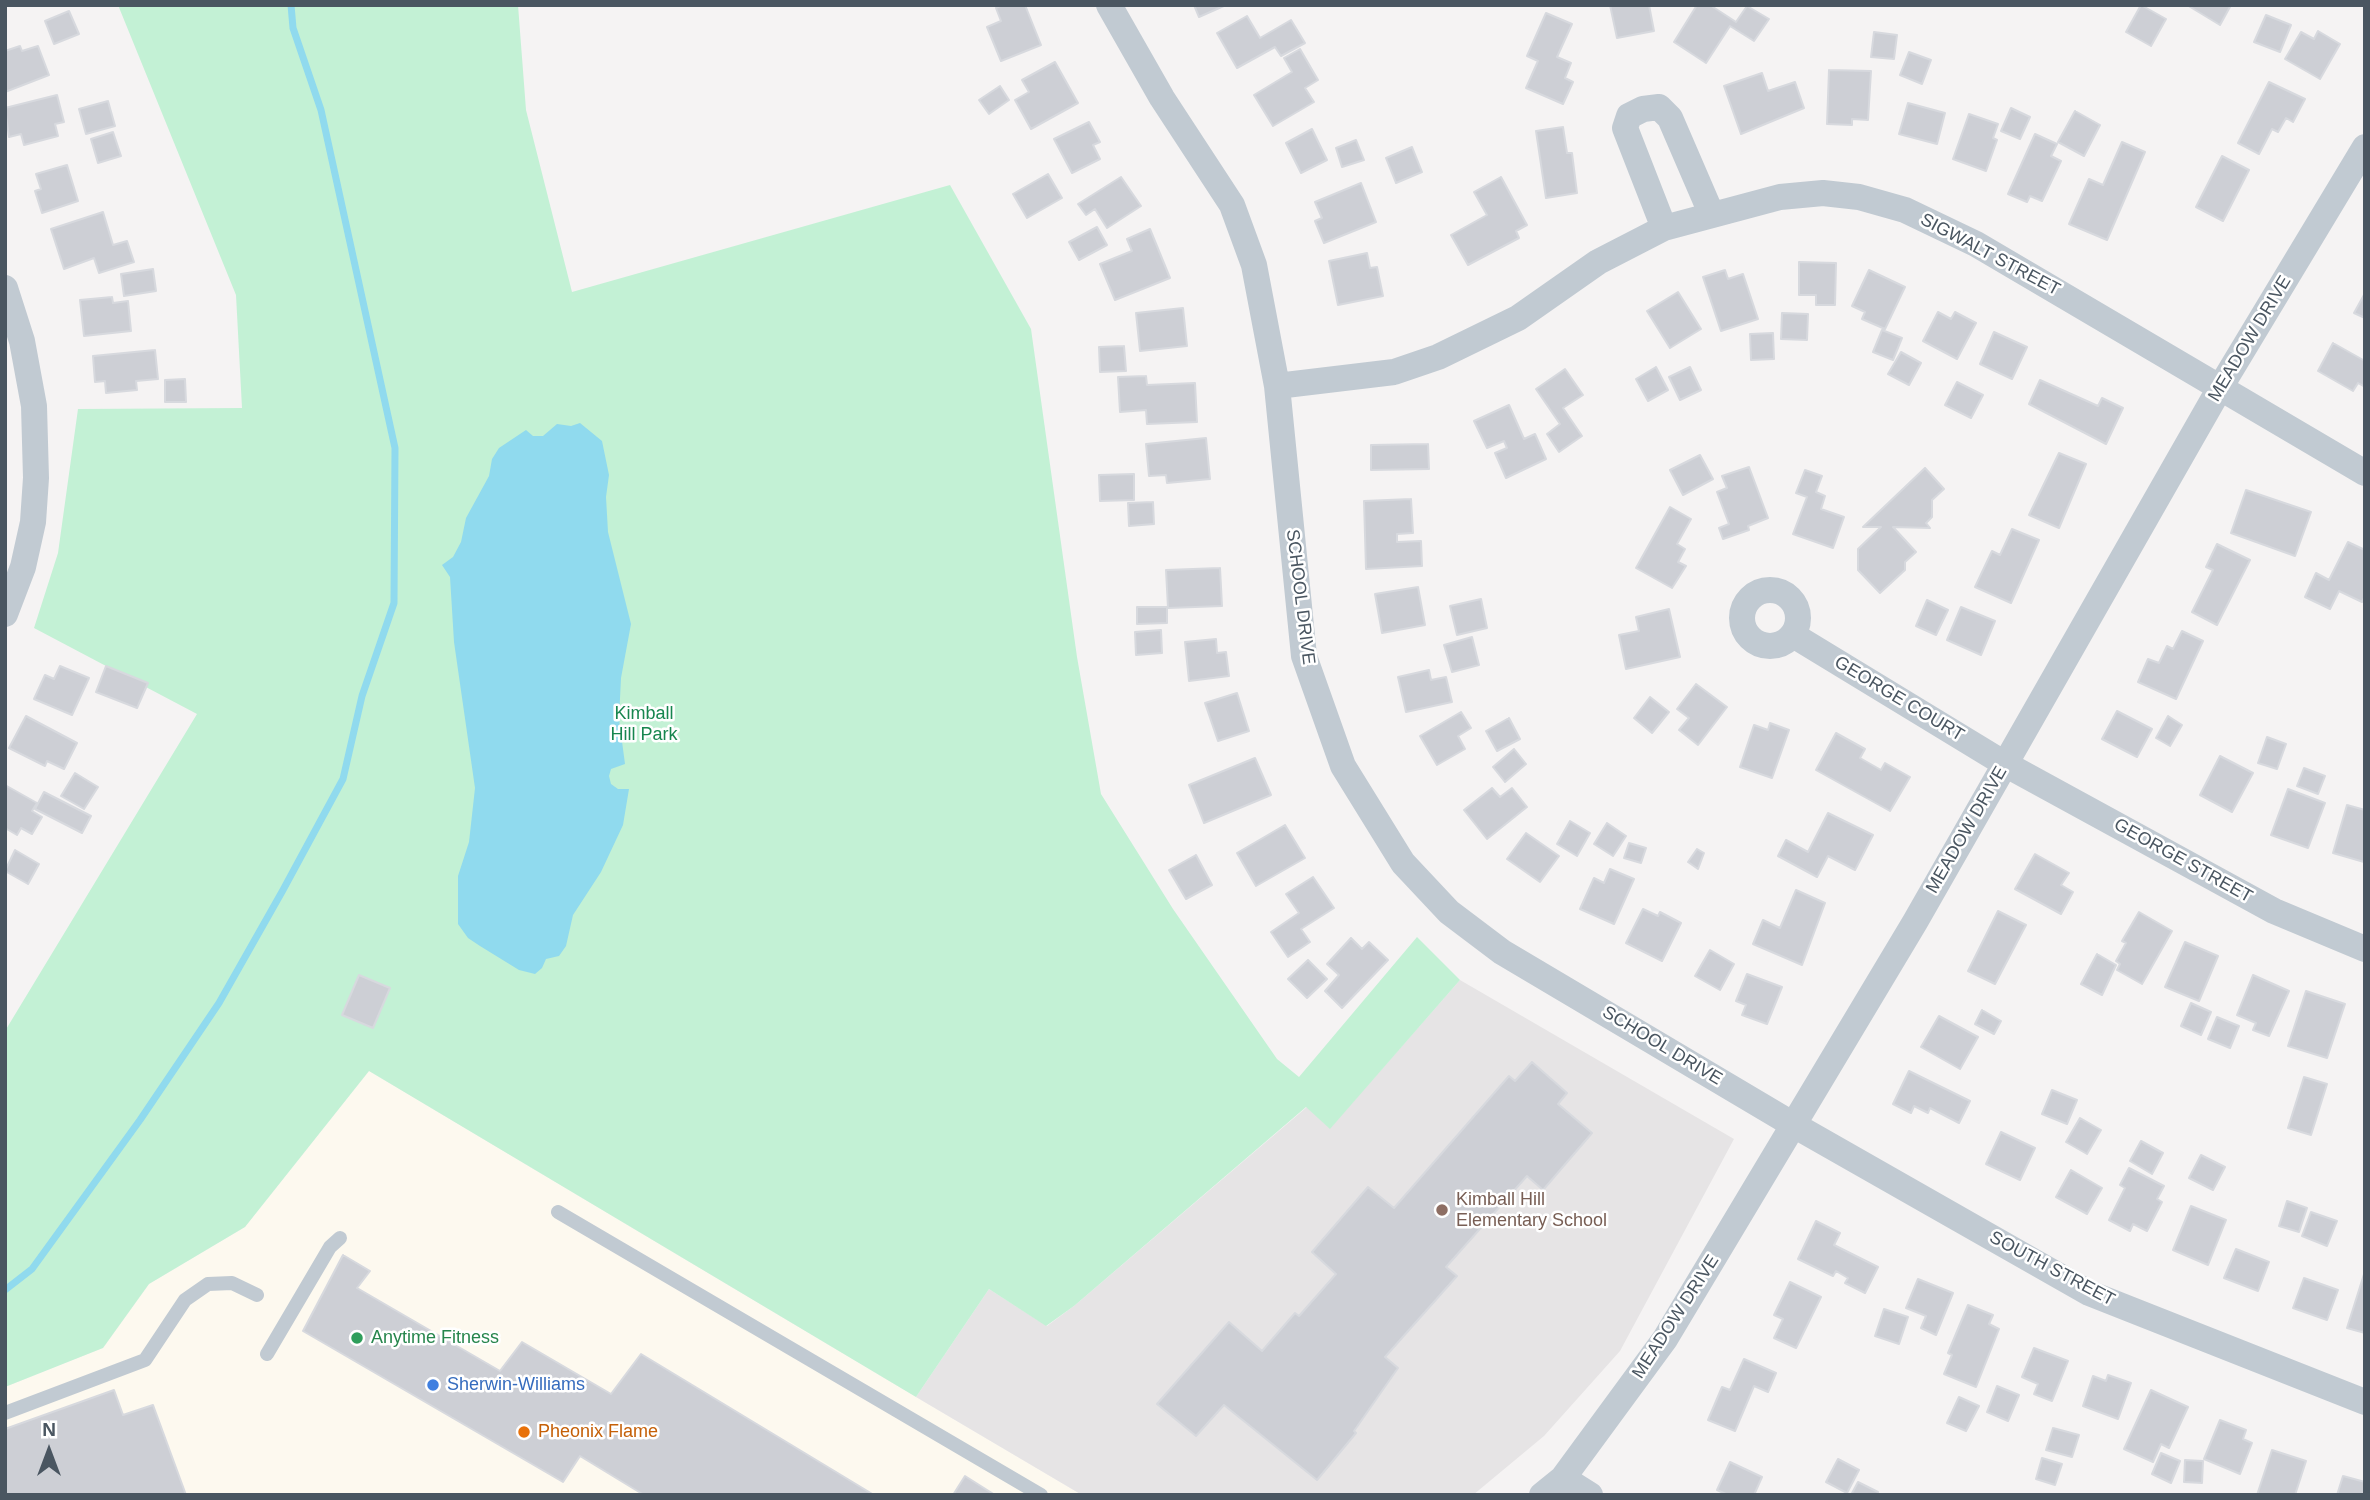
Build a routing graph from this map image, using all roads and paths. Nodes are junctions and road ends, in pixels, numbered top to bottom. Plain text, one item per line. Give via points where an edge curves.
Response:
1 (1109, 5) edge
2 (2365, 146) edge
3 (1711, 213) junction
4 (1664, 228) junction
5 (5, 288) edge
6 (1277, 386) junction
7 (2221, 386) junction
8 (2365, 473) edge
9 (5, 614) edge
10 (1793, 635) dead end
11 (2005, 764) junction
12 (2365, 949) edge
13 (1792, 1124) junction
14 (558, 1212) dead end
15 (340, 1238) dead end
16 (257, 1295) dead end
17 (267, 1354) dead end
18 (2365, 1402) edge
19 (5, 1413) edge
20 (1563, 1478) junction
21 (1041, 1495) edge
22 (1542, 1495) edge
23 (1590, 1495) edge

1 - 6 street, SCHOOL DRIVE via 1232,205 1254,265
2 - 7 street, MEADOW DRIVE
3 - 4 street, SIGWALT STREET
3 - 4 street via 1670,118 1659,107 1643,109 1629,116 1625,128
3 - 7 street, SIGWALT STREET via 1780,197 1823,193 1905,210 1976,244
4 - 6 street, SIGWALT STREET via 1598,262 1518,318 1438,357 1394,372
5 - 9 street via 22,341 34,406 36,478 23,567
6 - 13 street, SCHOOL DRIVE via 1304,656 1343,766 1403,863 1449,912 1502,952
7 - 8 street, SIGWALT STREET
7 - 11 street, MEADOW DRIVE
10 - 11 street, GEORGE COURT
11 - 12 street, GEORGE STREET via 2274,911
11 - 13 street, MEADOW DRIVE
13 - 18 street, SOUTH STREET via 2089,1293
13 - 20 street, MEADOW DRIVE via 1665,1339
14 - 21 lane
15 - 17 lane via 330,1247
16 - 19 lane via 232,1283 208,1284 185,1300 145,1360
20 - 22 street, MEADOW DRIVE
20 - 23 street

